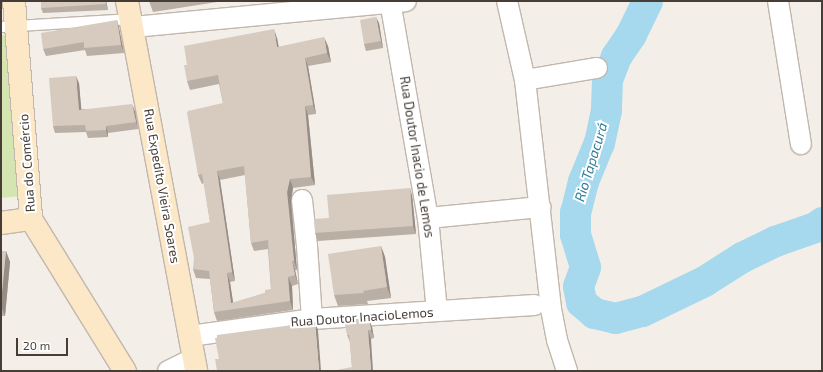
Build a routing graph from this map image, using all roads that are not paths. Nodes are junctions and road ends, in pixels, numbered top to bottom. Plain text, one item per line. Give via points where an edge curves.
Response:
1 (14, 1) edge
2 (507, 1) edge
3 (778, 1) edge
4 (396, 2) edge
5 (265, 8) edge
6 (131, 16) edge
7 (9, 27) edge
8 (598, 68) dead end
9 (525, 80) junction
10 (802, 144) dead end
11 (302, 200) dead end
12 (540, 207) junction
13 (428, 218) junction
14 (31, 219) junction
15 (1, 223) edge
16 (535, 305) dead end
17 (437, 311) junction
18 (312, 319) junction
19 (190, 336) junction
20 (195, 365) edge
21 (125, 371) edge
22 (168, 371) edge
23 (567, 371) edge

1 - 7 main road, Rua do Comércio
2 - 9 street
3 - 10 street
4 - 5 street, Rua Doutor Inacio de Lemos
4 - 13 street, Rua Doutor Inacio de Lemos
5 - 6 street, Rua Doutor Inacio de Lemos
6 - 7 lane
6 - 19 main road, Rua Expedito Vieira Soares
7 - 14 main road, Rua do Comércio
8 - 9 street
9 - 12 street
11 - 18 street
12 - 13 street
12 - 23 street via 557,340
13 - 17 street, Rua Doutor Inacio de Lemos
14 - 15 main road
14 - 21 main road, Rua do Comércio
16 - 17 street, Rua Doutor InacioLemos
17 - 18 street, Rua Doutor InacioLemos
18 - 19 street, Rua Doutor InacioLemos
19 - 20 main road, Rua Expedito Vieira Soares
20 - 22 street

